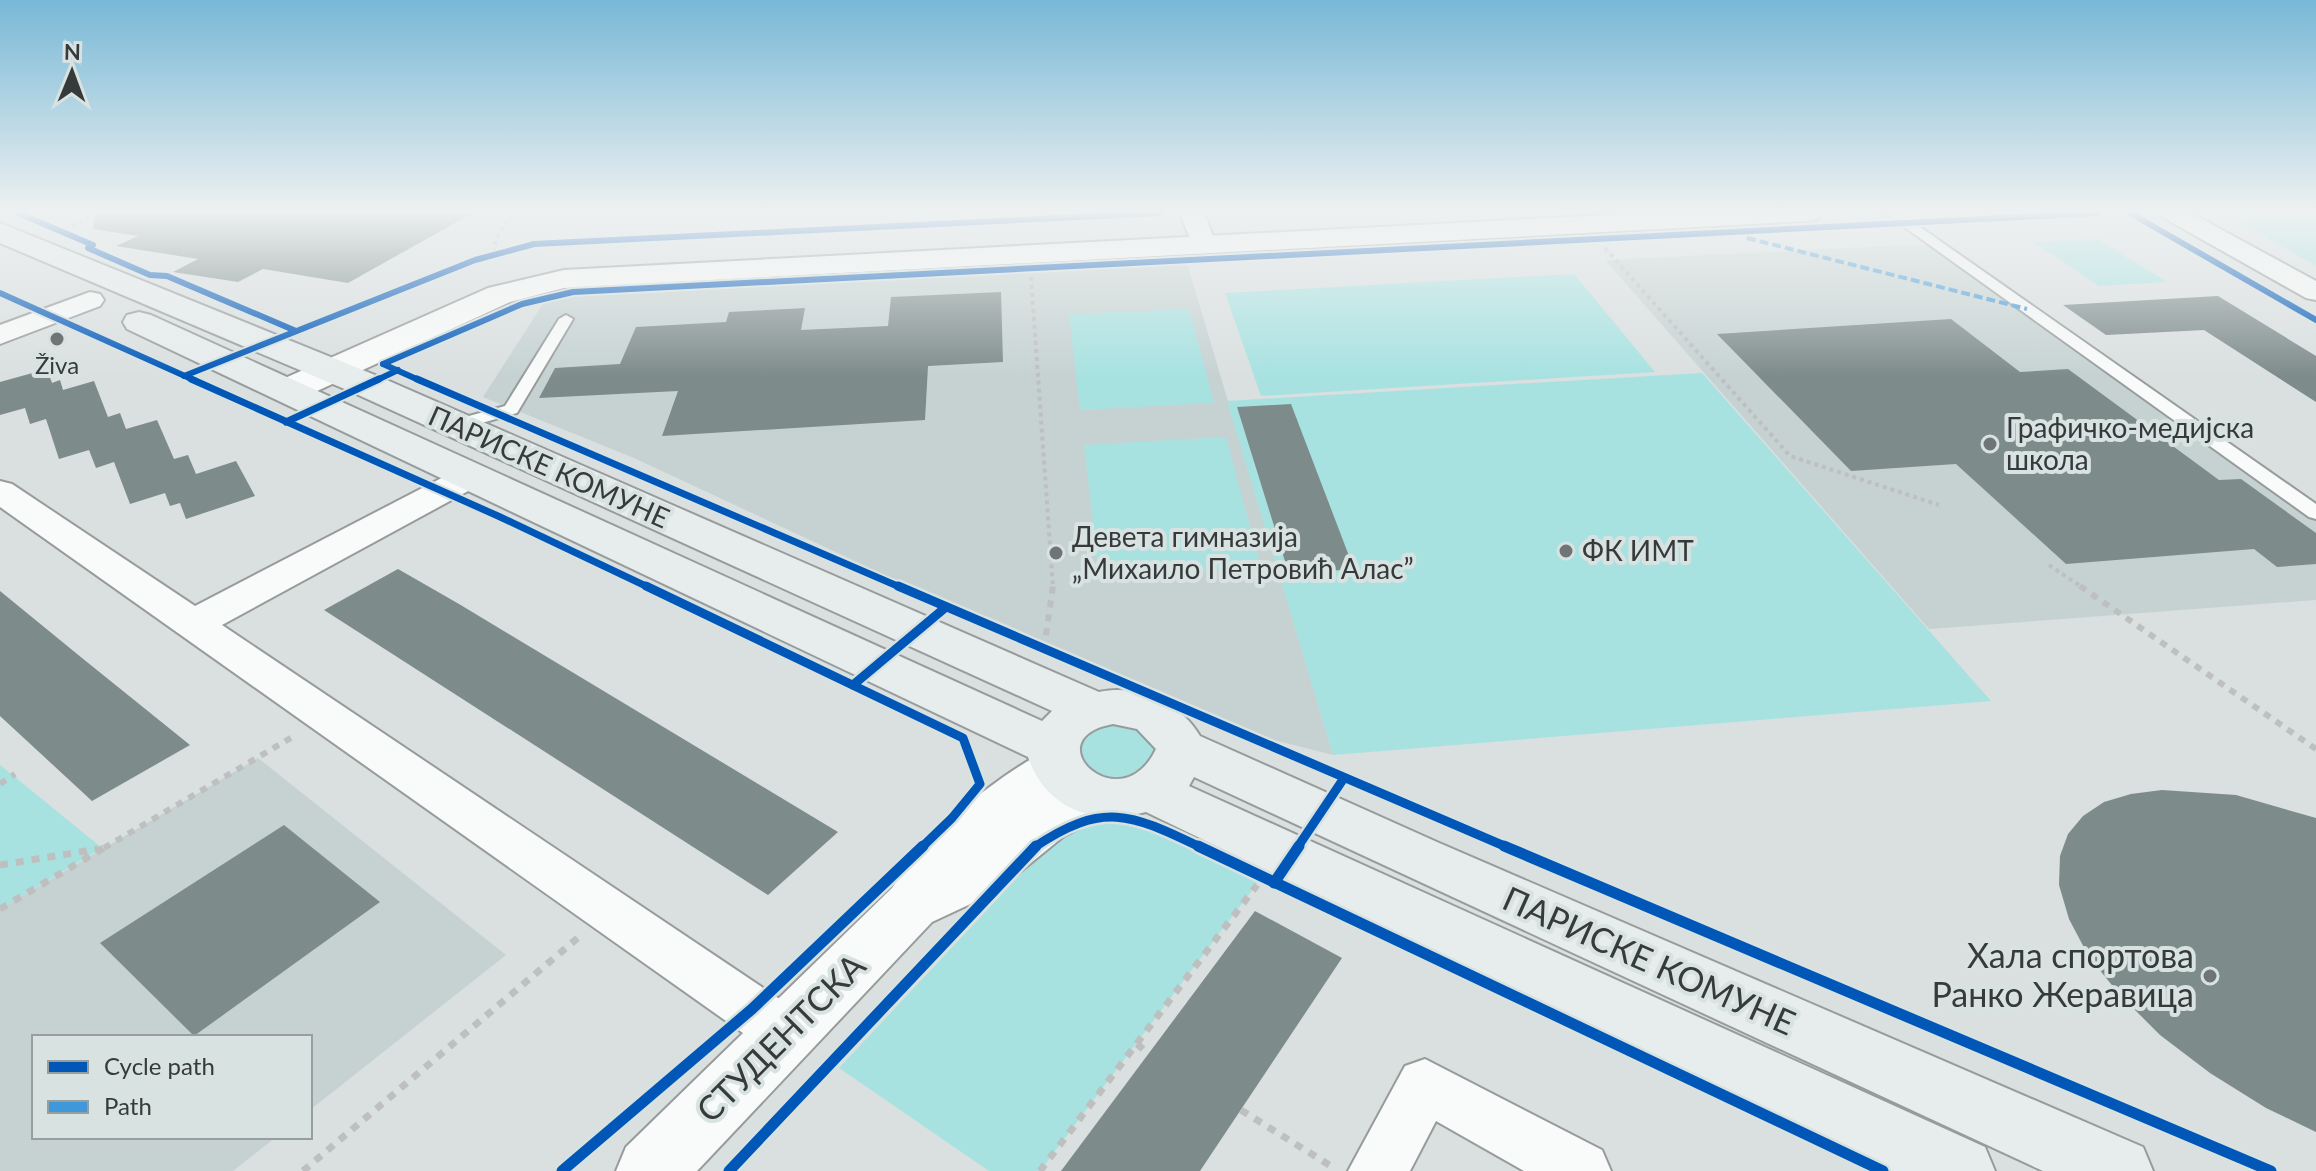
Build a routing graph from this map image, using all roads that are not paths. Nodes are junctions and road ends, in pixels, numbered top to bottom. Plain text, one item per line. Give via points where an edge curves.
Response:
1 (19, 268) edge
2 (74, 268) edge
3 (720, 268) edge
4 (1968, 268) edge
5 (2272, 268) edge
6 (2316, 292) edge
7 (90, 300) junction
8 (566, 319) dead end
9 (0, 335) edge
10 (296, 374) junction
11 (457, 425) junction
12 (469, 477) junction
13 (0, 491) edge
14 (2316, 513) edge
15 (191, 625) junction
16 (1094, 710) junction
17 (1107, 770) junction
18 (786, 1033) junction
19 (650, 1171) edge
20 (1378, 1171) edge
21 (1581, 1171) edge
22 (1961, 1171) edge
23 (2119, 1171) edge

1 - 7 main road, ПАРИСКЕ КОМУНЕ
2 - 10 main road, ПАРИСКЕ КОМУНЕ
3 - 10 street via 547,282 499,295
4 - 14 lane
5 - 6 street
7 - 9 street
7 - 10 main road, ПАРИСКЕ КОМУНЕ
8 - 11 lane via 511,409
10 - 11 main road, ПАРИСКЕ КОМУНЕ
10 - 12 main road, ПАРИСКЕ КОМУНЕ
11 - 16 main road, ПАРИСКЕ КОМУНЕ
12 - 15 street, ПАРИСКЕ КОМУНЕ
12 - 17 main road, ПАРИСКЕ КОМУНЕ
13 - 15 street
15 - 18 street
16 - 17 main road via 1068,725
16 - 17 main road via 1133,708 1166,723
17 - 18 street, СТУДЕНТСКА via 973,878 912,905
17 - 22 main road, ПАРИСКЕ КОМУНЕ via 1276,868
17 - 23 main road, ПАРИСКЕ КОМУНЕ via 1417,858
18 - 19 street, СТУДЕНТСКА
20 - 21 street via 1425,1085

